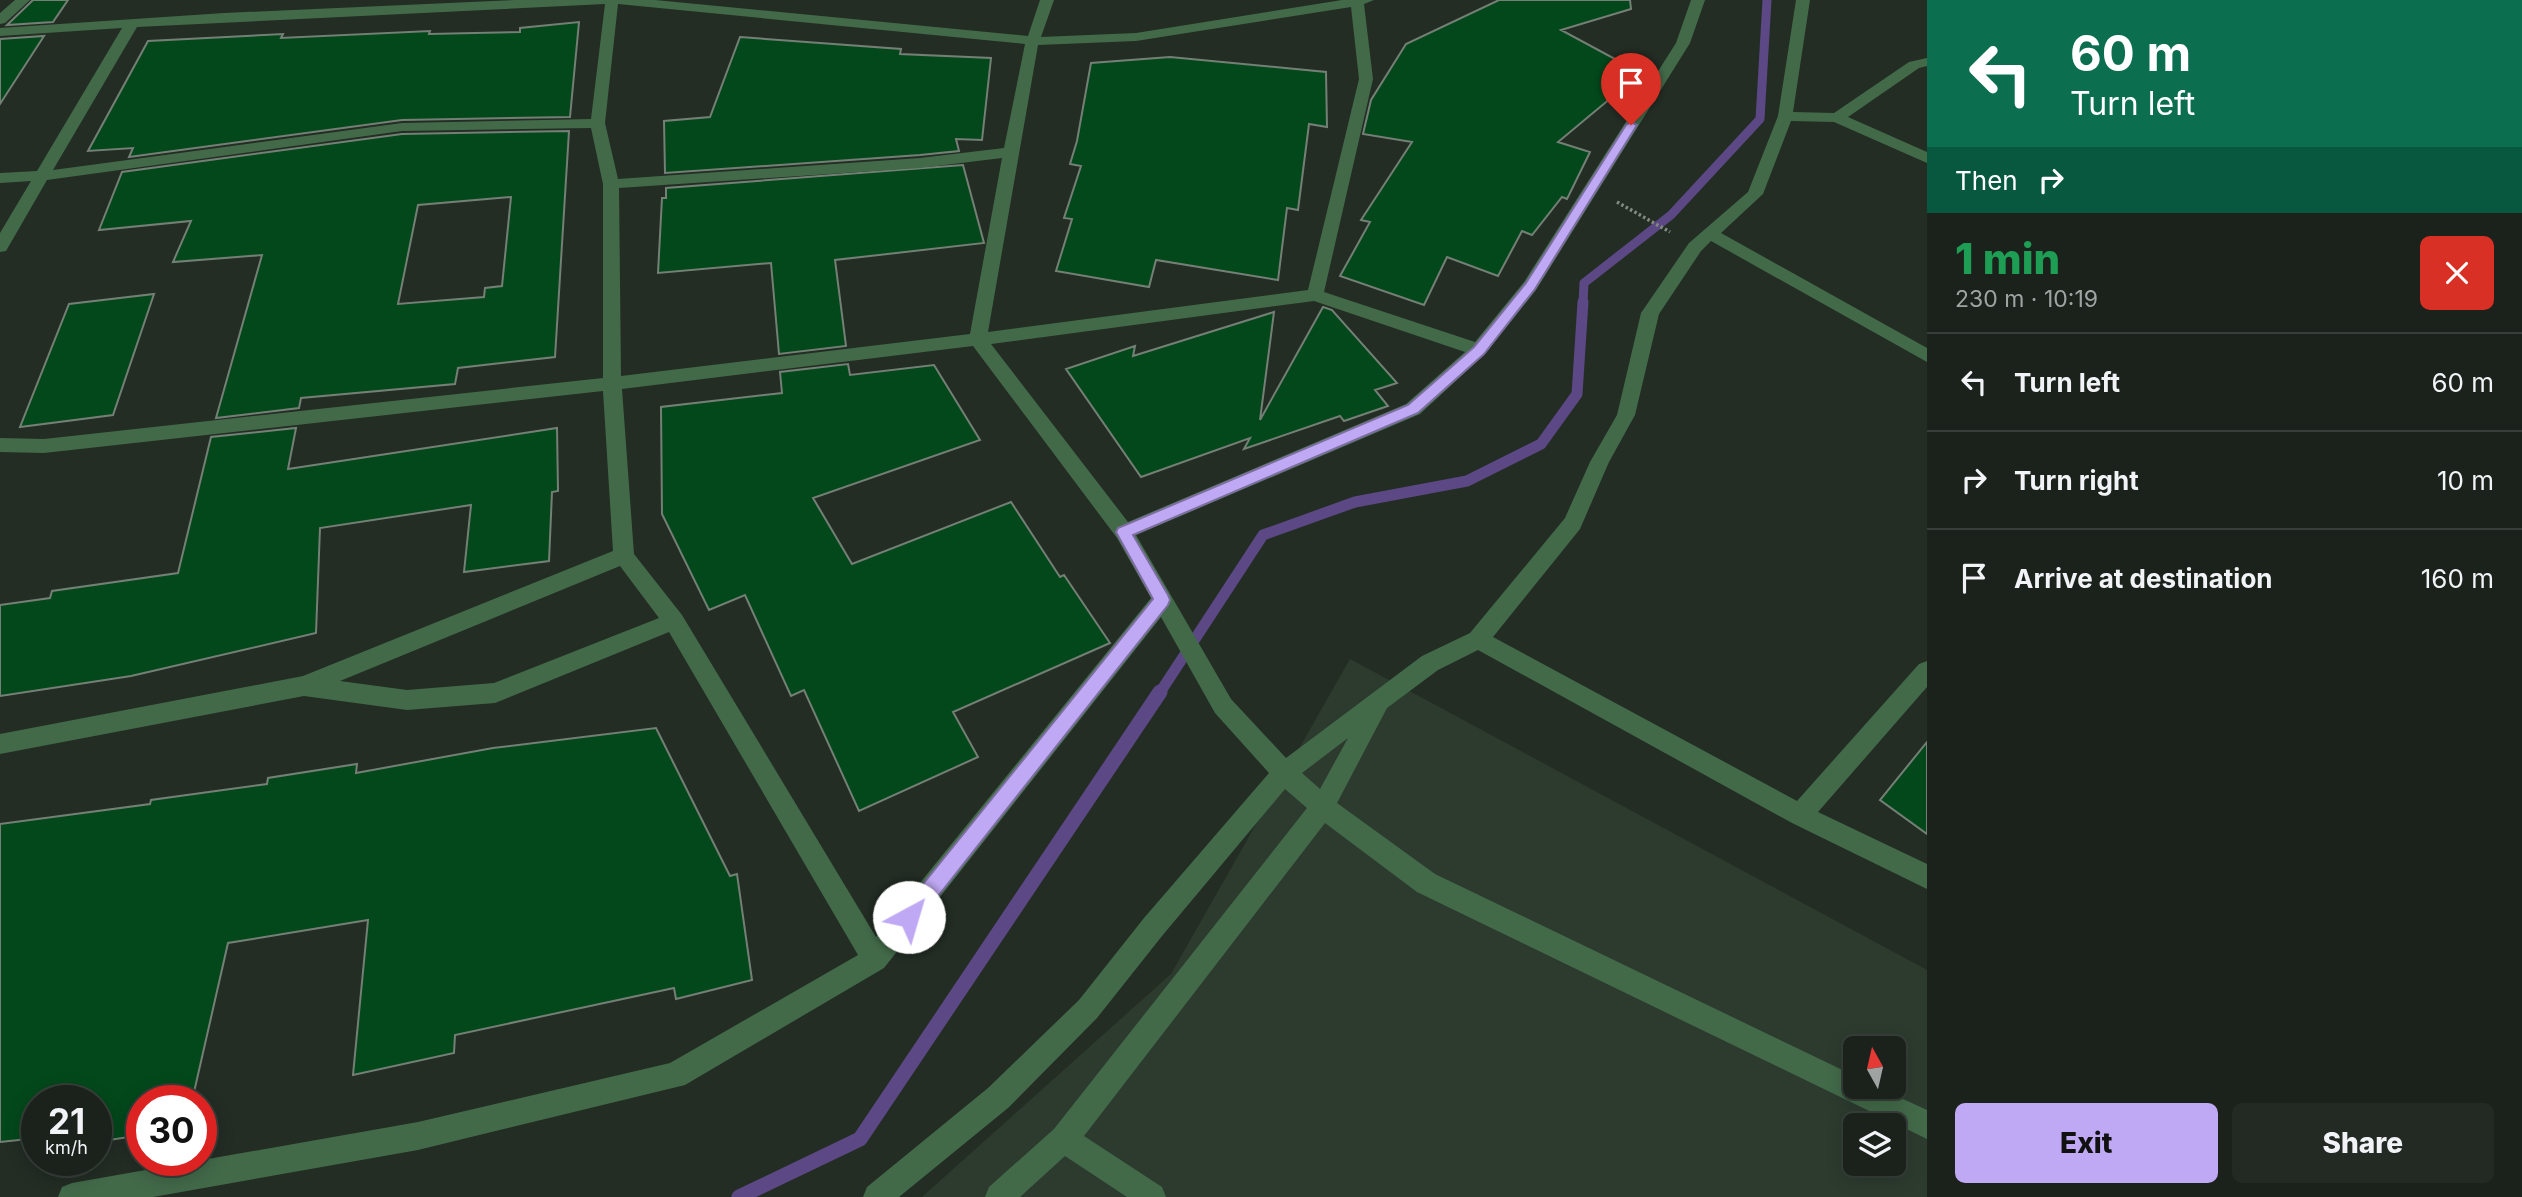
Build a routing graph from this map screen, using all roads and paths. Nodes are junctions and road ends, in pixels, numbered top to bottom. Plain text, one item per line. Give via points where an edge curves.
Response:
1 (23, 0) edge
2 (272, 0) edge
3 (611, 0) edge
4 (1047, 0) edge
5 (1699, 0) edge
6 (1360, 1) edge
7 (1801, 1) edge
8 (245, 17) junction
9 (0, 20) edge
10 (132, 23) junction
11 (0, 32) edge
12 (1033, 41) junction
13 (1927, 62) edge
14 (1786, 116) junction
15 (1837, 118) junction
16 (598, 123) junction
17 (1011, 152) junction
18 (1927, 158) edge
19 (43, 176) junction
20 (0, 178) edge
21 (611, 184) junction
22 (1612, 199) dead end
23 (1711, 234) junction
24 (1676, 236) dead end
25 (0, 247) edge
26 (1315, 295) junction
27 (978, 340) junction
28 (1479, 350) junction
29 (1927, 356) edge
30 (612, 382) junction
31 (0, 445) edge
32 (1124, 532) junction
33 (624, 556) junction
34 (1166, 606) junction
35 (674, 621) junction
36 (1478, 640) junction
37 (1927, 671) edge
38 (304, 686) junction
39 (1379, 703) junction
40 (0, 744) edge
41 (1284, 773) junction
42 (1323, 807) junction
43 (1800, 814) junction
44 (1927, 877) edge
45 (875, 959) junction
46 (1927, 1125) edge
47 (1064, 1139) junction
48 (72, 1197) edge
49 (877, 1197) edge
50 (999, 1197) edge
51 (1152, 1197) edge

1 - 9 street
2 - 8 street
3 - 8 street
3 - 12 street
3 - 16 street
4 - 12 street
5 - 28 street via 1683,43 1530,286
6 - 12 street via 1136,37
6 - 26 street via 1366,79
7 - 14 street
8 - 10 street
10 - 11 street
10 - 19 street
12 - 17 street
13 - 15 street via 1914,65
14 - 15 street
14 - 23 street via 1755,194
15 - 18 street
16 - 19 street via 402,127
16 - 21 street
17 - 21 street via 920,163
17 - 27 street
19 - 20 street
19 - 25 street
21 - 30 street
22 - 24 path
23 - 29 street
23 - 36 street via 1695,247 1650,313 1626,415 1573,523
26 - 27 street
26 - 28 street
27 - 30 street
27 - 32 street
28 - 32 street via 1413,409
30 - 31 street via 44,446
30 - 33 street
32 - 34 street
33 - 35 street
33 - 38 street
34 - 41 street via 1223,706
34 - 45 street
35 - 38 street via 495,693 407,699
35 - 45 street
36 - 39 street via 1430,663
36 - 43 street
37 - 43 street
38 - 40 street
39 - 41 street
39 - 42 street
41 - 42 street
41 - 49 street via 1088,1009 999,1098
42 - 46 street via 1426,883
42 - 47 street
43 - 44 street
45 - 48 street via 675,1075 418,1136
47 - 50 street
47 - 51 street

